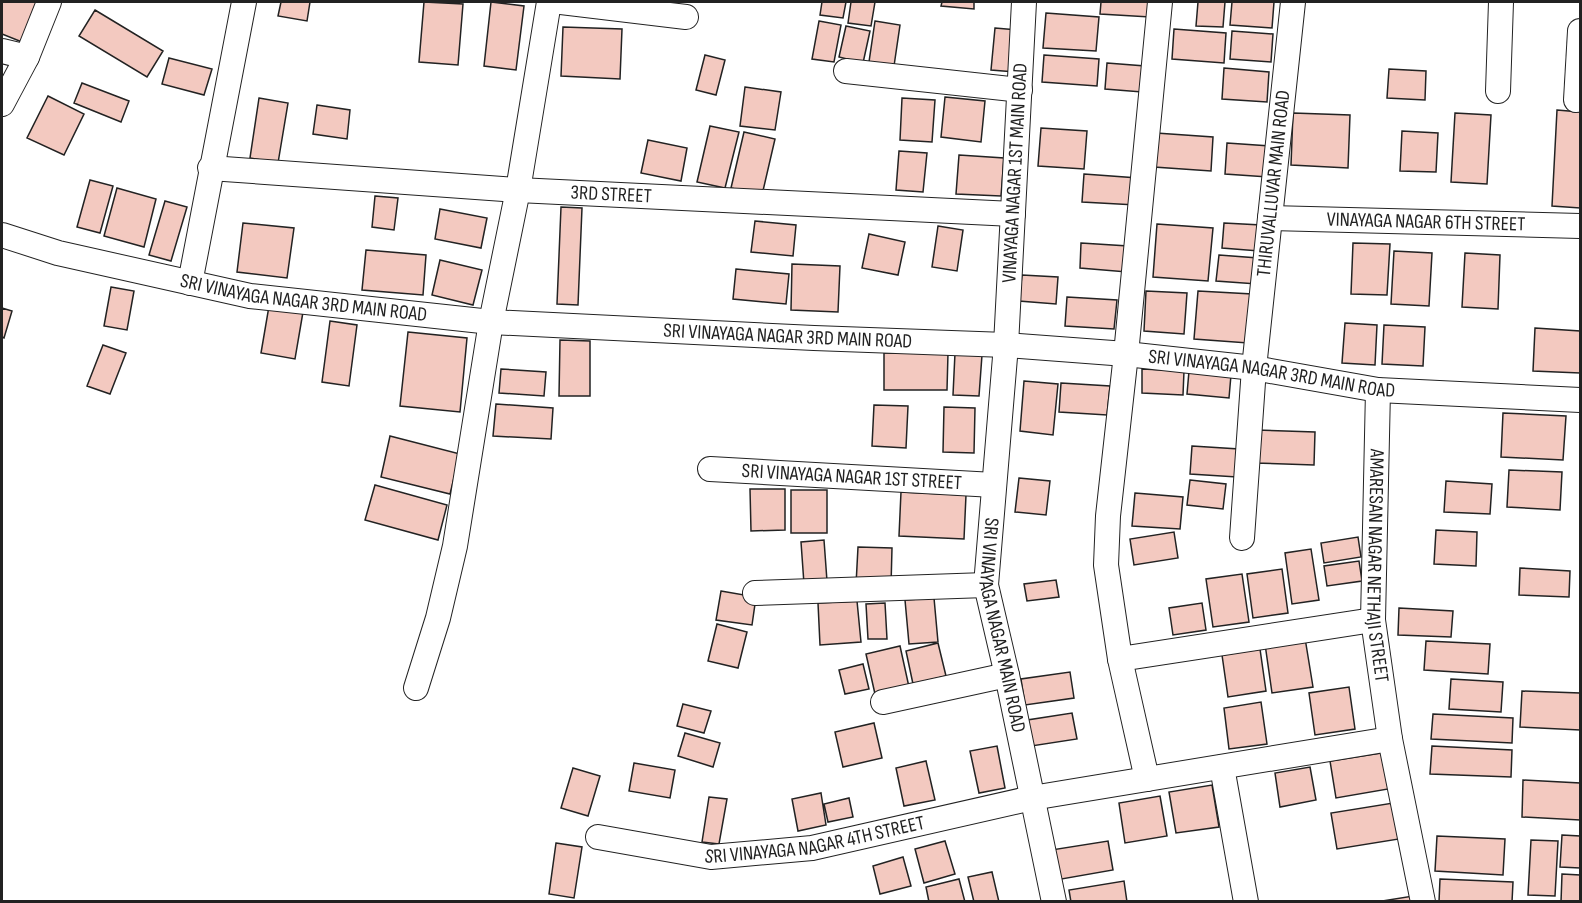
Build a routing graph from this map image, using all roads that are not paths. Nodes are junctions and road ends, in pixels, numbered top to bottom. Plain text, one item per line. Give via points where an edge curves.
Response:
1 (50, 2) edge
2 (244, 2) edge
3 (549, 2) edge
4 (561, 2) edge
5 (1024, 2) edge
6 (1160, 2) edge
7 (1293, 2) edge
8 (1501, 2) edge
9 (686, 18) dead end
10 (1581, 31) edge
11 (2, 51) edge
12 (27, 57) junction
13 (846, 71) dead end
14 (1020, 90) junction
15 (1498, 91) dead end
16 (1576, 100) dead end
17 (2, 104) edge
18 (210, 168) junction
19 (518, 190) junction
20 (1013, 214) junction
21 (1270, 218) junction
22 (1581, 226) edge
23 (2, 235) edge
24 (190, 283) junction
25 (491, 322) junction
26 (1006, 345) junction
27 (1126, 354) junction
28 (1254, 368) junction
29 (1378, 390) junction
30 (1581, 400) edge
31 (710, 469) dead end
32 (994, 485) junction
33 (1242, 538) dead end
34 (986, 585) junction
35 (754, 593) dead end
36 (1373, 620) junction
37 (1120, 658) junction
38 (1007, 675) junction
39 (416, 688) dead end
40 (883, 702) dead end
41 (1390, 739) junction
42 (1222, 767) junction
43 (1147, 779) junction
44 (1032, 798) junction
45 (598, 837) dead end
46 (1054, 902) edge
47 (1246, 902) edge
48 (1423, 902) edge

1 - 12 street
2 - 18 street
3 - 19 street
4 - 9 street
5 - 14 street, VINAYAGA NAGAR 1ST MAIN ROAD
6 - 27 street
7 - 21 street, THIRUVALLUVAR MAIN ROAD
8 - 15 street
10 - 16 street
11 - 12 street
12 - 17 street
13 - 14 street
14 - 20 street, VINAYAGA NAGAR 1ST MAIN ROAD
18 - 19 street, 3RD STREET
18 - 24 street
19 - 20 street, 3RD STREET
19 - 25 street
20 - 26 street, VINAYAGA NAGAR 1ST MAIN ROAD
21 - 22 street, VINAYAGA NAGAR 6TH STREET
21 - 28 street, THIRUVALLUVAR MAIN ROAD
23 - 24 street, SRI VINAYAGA NAGAR 3RD MAIN ROAD via 58,253
24 - 25 street, SRI VINAYAGA NAGAR 3RD MAIN ROAD via 250,296
25 - 26 street, SRI VINAYAGA NAGAR 3RD MAIN ROAD
25 - 39 street via 455,546
26 - 27 street, SRI VINAYAGA NAGAR 3RD MAIN ROAD
26 - 32 street, SRI VINAYAGA NAGAR MAIN ROAD
27 - 28 street, SRI VINAYAGA NAGAR 3RD MAIN ROAD
27 - 37 street via 1106,565
28 - 29 street, SRI VINAYAGA NAGAR 3RD MAIN ROAD
28 - 33 street, THIRUVALLUVAR MAIN ROAD
29 - 30 street, SRI VINAYAGA NAGAR 3RD MAIN ROAD
29 - 36 street, AMARESAN NAGAR NETHAJI STREET
31 - 32 street, SRI VINAYAGA NAGAR 1ST STREET
32 - 34 street, SRI VINAYAGA NAGAR MAIN ROAD
34 - 35 street
34 - 38 street, SRI VINAYAGA NAGAR MAIN ROAD
36 - 37 street
36 - 41 street, AMARESAN NAGAR NETHAJI STREET
37 - 43 street
38 - 40 street
38 - 44 street, SRI VINAYAGA NAGAR MAIN ROAD
41 - 42 street, SRI VINAYAGA NAGAR 4TH STREET
41 - 48 street, AMARESAN NAGAR NETHAJI STREET
42 - 43 street, SRI VINAYAGA NAGAR 4TH STREET
42 - 47 street
43 - 44 street, SRI VINAYAGA NAGAR 4TH STREET
44 - 45 street, SRI VINAYAGA NAGAR 4TH STREET via 801,849 711,857
44 - 46 street, SRI VINAYAGA NAGAR MAIN ROAD

